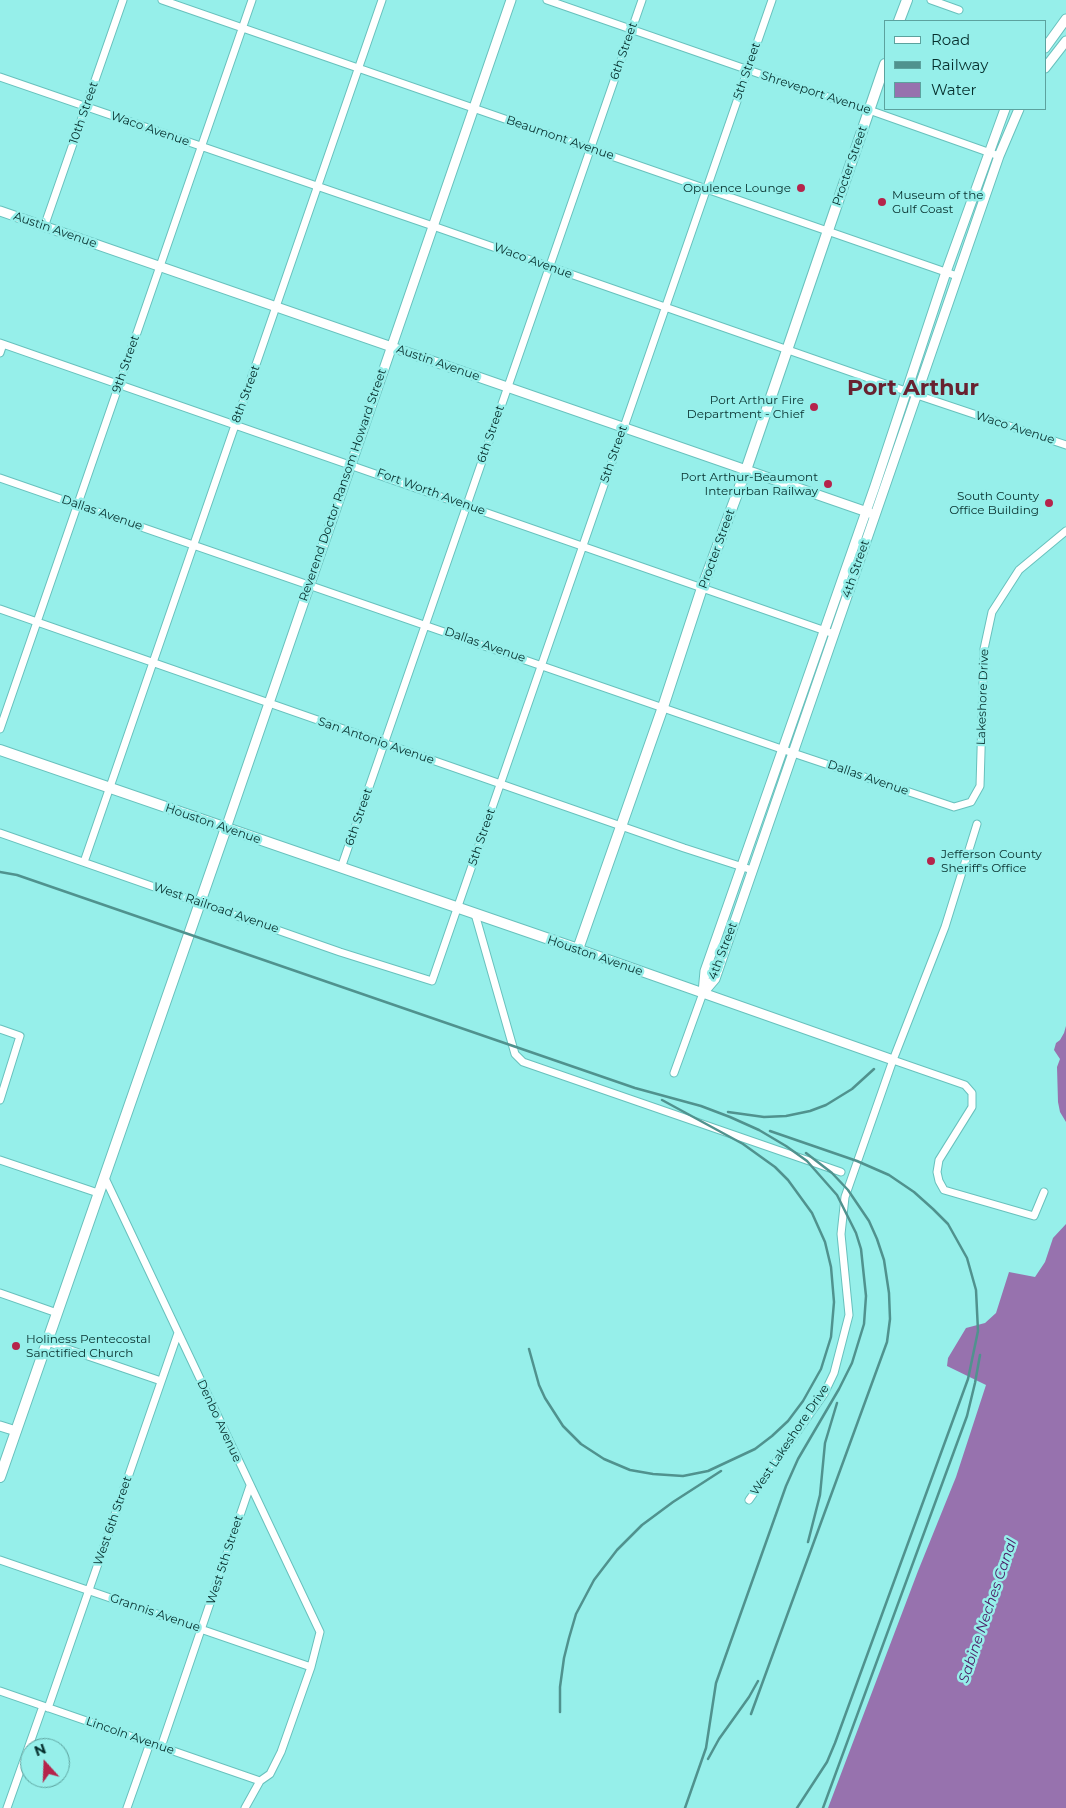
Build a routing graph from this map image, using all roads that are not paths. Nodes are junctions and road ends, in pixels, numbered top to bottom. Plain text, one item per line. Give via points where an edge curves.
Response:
1 (123, 0) edge
2 (162, 0) edge
3 (252, 0) edge
4 (382, 0) edge
5 (512, 0) edge
6 (548, 0) edge
7 (642, 0) edge
8 (772, 0) edge
9 (907, 0) edge
10 (931, 0) edge
11 (959, 10) dead end
12 (1066, 18) edge
13 (899, 20) edge
14 (242, 28) junction
15 (632, 29) junction
16 (1066, 41) edge
17 (1046, 47) edge
18 (884, 67) edge
19 (1046, 67) edge
20 (358, 68) junction
21 (748, 70) junction
22 (0, 77) edge
23 (86, 107) junction
24 (474, 109) junction
25 (869, 110) junction
26 (1005, 110) edge
27 (1019, 110) edge
28 (201, 147) junction
29 (590, 149) junction
30 (988, 152) junction
31 (999, 156) junction
32 (317, 187) junction
33 (706, 189) junction
34 (0, 211) edge
35 (44, 226) junction
36 (433, 226) junction
37 (828, 231) junction
38 (160, 266) junction
39 (549, 267) junction
40 (946, 272) junction
41 (957, 276) junction
42 (276, 307) junction
43 (665, 307) junction
44 (2, 343) edge
45 (391, 347) junction
46 (786, 350) junction
47 (0, 353) edge
48 (119, 384) junction
49 (508, 388) junction
50 (906, 392) junction
51 (916, 395) junction
52 (235, 424) junction
53 (624, 427) junction
54 (1066, 445) edge
55 (351, 464) junction
56 (746, 470) junction
57 (0, 478) edge
58 (77, 505) junction
59 (467, 505) junction
60 (865, 512) junction
61 (875, 515) junction
62 (1066, 531) edge
63 (194, 544) junction
64 (582, 546) junction
65 (309, 584) junction
66 (702, 588) junction
67 (0, 609) edge
68 (36, 622) junction
69 (425, 624) junction
70 (824, 630) junction
71 (834, 634) junction
72 (153, 662) junction
73 (541, 665) junction
74 (268, 703) junction
75 (663, 707) junction
76 (0, 728) edge
77 (384, 744) junction
78 (782, 749) junction
79 (0, 750) edge
80 (793, 753) junction
81 (500, 784) junction
82 (109, 788) junction
83 (971, 802) joint
84 (977, 824) dead end
85 (622, 827) junction
86 (226, 828) junction
87 (0, 833) edge
88 (84, 862) junction
89 (741, 866) junction
90 (341, 868) junction
91 (752, 870) junction
92 (199, 902) junction
93 (457, 908) junction
94 (474, 914) junction
95 (578, 949) junction
96 (703, 993) junction
97 (0, 1029) edge
98 (893, 1060) junction
99 (674, 1073) dead end
100 (0, 1100) edge
101 (0, 1160) edge
102 (841, 1172) dead end
103 (104, 1176) junction
104 (1044, 1192) dead end
105 (98, 1193) junction
106 (0, 1293) edge
107 (57, 1313) junction
108 (178, 1333) junction
109 (47, 1342) junction
110 (161, 1382) junction
111 (0, 1426) edge
112 (16, 1431) junction
113 (0, 1477) edge
114 (250, 1486) junction
115 (749, 1500) dead end
116 (0, 1560) edge
117 (89, 1590) junction
118 (202, 1629) junction
119 (311, 1667) junction
120 (0, 1691) edge
121 (46, 1707) junction
122 (150, 1743) junction
123 (161, 1747) junction
124 (260, 1781) junction
125 (8, 1808) edge
126 (127, 1808) edge
127 (245, 1808) edge

1 - 23 street, 10th Street
2 - 14 street, Beaumont Avenue
3 - 14 street, 9th Street
4 - 20 street, 8th Street
5 - 24 street, Reverend Doctor Ransom Howard Street
6 - 15 street, Shreveport Avenue
7 - 15 street, 6th Street
8 - 21 street, 5th Street
9 - 13 main road
10 - 11 street
12 - 17 street
14 - 20 street, Beaumont Avenue
14 - 28 street, 9th Street
15 - 21 street, Shreveport Avenue
15 - 29 street, 6th Street
16 - 19 street
18 - 25 main road, Procter Street
20 - 24 street, Beaumont Avenue
20 - 32 street, 8th Street
21 - 25 street, Shreveport Avenue
21 - 33 street, 5th Street
22 - 23 street, Waco Avenue
23 - 28 street, Waco Avenue
23 - 35 street, 10th Street
24 - 29 street, Beaumont Avenue
24 - 36 street, Reverend Doctor Ransom Howard Street
25 - 30 street, Shreveport Avenue
25 - 37 main road, Procter Street
26 - 30 street, 4th Street
27 - 31 street, 4th Street
28 - 32 street, Waco Avenue
28 - 38 street, 9th Street
29 - 33 street, Beaumont Avenue
29 - 39 street, 6th Street
30 - 31 street, Shreveport Avenue
30 - 40 street, 4th Street
31 - 41 street, 4th Street
32 - 36 street, Waco Avenue
32 - 42 street, 8th Street
33 - 37 street, Beaumont Avenue
33 - 43 street, 5th Street
34 - 35 street, Austin Avenue
35 - 38 street, Austin Avenue
36 - 39 street, Waco Avenue
36 - 45 street, Reverend Doctor Ransom Howard Street
37 - 40 street, Beaumont Avenue
37 - 46 main road, Procter Street
38 - 42 street, Austin Avenue
38 - 48 street, 9th Street
39 - 43 street, Waco Avenue
39 - 49 street, 6th Street
40 - 41 street, Beaumont Avenue
40 - 50 street, 4th Street
41 - 51 street, 4th Street
42 - 45 street, Austin Avenue
42 - 52 street, 8th Street
43 - 46 street, Waco Avenue
43 - 53 street, 5th Street
44 - 47 street
44 - 48 street, Fort Worth Avenue
45 - 49 street, Austin Avenue
45 - 55 street, Reverend Doctor Ransom Howard Street
46 - 50 street, Waco Avenue
46 - 56 main road, Procter Street
48 - 52 street, Fort Worth Avenue
48 - 58 street, 9th Street
49 - 53 street, Austin Avenue
49 - 59 street, 6th Street
50 - 51 street, Waco Avenue
50 - 60 street, 4th Street
51 - 54 street, Waco Avenue
51 - 61 street, 4th Street
52 - 55 street, Fort Worth Avenue
52 - 63 street, 8th Street
53 - 56 street, Austin Avenue
53 - 64 street, 5th Street
55 - 59 street, Fort Worth Avenue
55 - 65 street, Reverend Doctor Ransom Howard Street
56 - 60 street, Austin Avenue
56 - 66 main road, Procter Street
57 - 58 street, Dallas Avenue
58 - 63 street, Dallas Avenue
58 - 68 street, 9th Street
59 - 64 street, Fort Worth Avenue
59 - 69 street, 6th Street
60 - 61 street, Austin Avenue
60 - 70 street, 4th Street
61 - 71 street, 4th Street
62 - 83 street, Lakeshore Drive via 1019,570 992,612 984,649 980,786
63 - 65 street, Dallas Avenue
63 - 72 street, 8th Street
64 - 66 street, Fort Worth Avenue
64 - 73 street, 5th Street
65 - 69 street, Dallas Avenue
65 - 74 street, Reverend Doctor Ransom Howard Street
66 - 70 street, Fort Worth Avenue
66 - 75 main road, Procter Street
67 - 68 street, San Antonio Avenue
68 - 72 street, San Antonio Avenue
68 - 76 street, 9th Street
69 - 73 street, Dallas Avenue
69 - 77 street, 6th Street
70 - 71 street, Fort Worth Avenue
70 - 78 street, 4th Street
71 - 80 street, 4th Street
72 - 74 street, San Antonio Avenue
72 - 82 street, 8th Street
73 - 75 street, Dallas Avenue
73 - 81 street, 5th Street
74 - 77 street, San Antonio Avenue
74 - 86 street, Reverend Doctor Ransom Howard Street
75 - 78 street, Dallas Avenue
75 - 85 main road, Procter Street
77 - 81 street, San Antonio Avenue
77 - 90 street, 6th Street
78 - 80 street, Dallas Avenue
78 - 89 street, 4th Street
79 - 82 main road, Houston Avenue
80 - 83 street, Dallas Avenue via 941,804 954,807
80 - 91 street, 4th Street
81 - 85 street, San Antonio Avenue
81 - 93 street, 5th Street
82 - 86 main road, Houston Avenue
82 - 88 street, 8th Street
84 - 98 street via 945,928
85 - 89 street, San Antonio Avenue
85 - 95 main road, Procter Street
86 - 90 main road, Houston Avenue
86 - 92 main road
87 - 88 street, West Railroad Avenue
88 - 92 street, West Railroad Avenue
89 - 91 street, San Antonio Avenue
89 - 96 street, 4th Street via 705,971
90 - 93 main road, Houston Avenue
91 - 96 street, 4th Street via 715,979
92 - 93 street, West Railroad Avenue via 340,952 432,980
92 - 103 main road
93 - 94 main road, Houston Avenue
94 - 95 main road, Houston Avenue
94 - 102 street via 515,1054 524,1062
95 - 96 street, Houston Avenue
96 - 98 street, Houston Avenue
96 - 99 street
97 - 100 street via 20,1036
98 - 104 street, Houston Avenue via 965,1085 972,1093 972,1107 940,1160 938,1180 944,1190 1034,1216
98 - 115 street, West Lakeshore Drive via 845,1197 841,1234 848,1315 834,1373 824,1394
101 - 105 street
103 - 105 main road
103 - 108 street, Denbo Avenue
105 - 107 main road
106 - 107 street
107 - 109 main road
108 - 110 street, West 6th Street
108 - 114 street, Denbo Avenue
109 - 110 street
109 - 112 main road
110 - 117 street, West 6th Street
111 - 112 street
112 - 113 main road
114 - 118 street, West 5th Street
114 - 119 street, Denbo Avenue via 320,1632
116 - 117 street, Grannis Avenue
117 - 118 street, Grannis Avenue
117 - 121 street, West 6th Street
118 - 119 street, Grannis Avenue
118 - 123 street, West 5th Street
119 - 124 street, Denbo Avenue via 281,1752 270,1774
120 - 121 street, Lincoln Avenue
121 - 122 street, Lincoln Avenue
121 - 125 street, West 6th Street
122 - 123 street, Lincoln Avenue
122 - 126 street
123 - 124 street, Lincoln Avenue
124 - 127 street, Denbo Avenue

